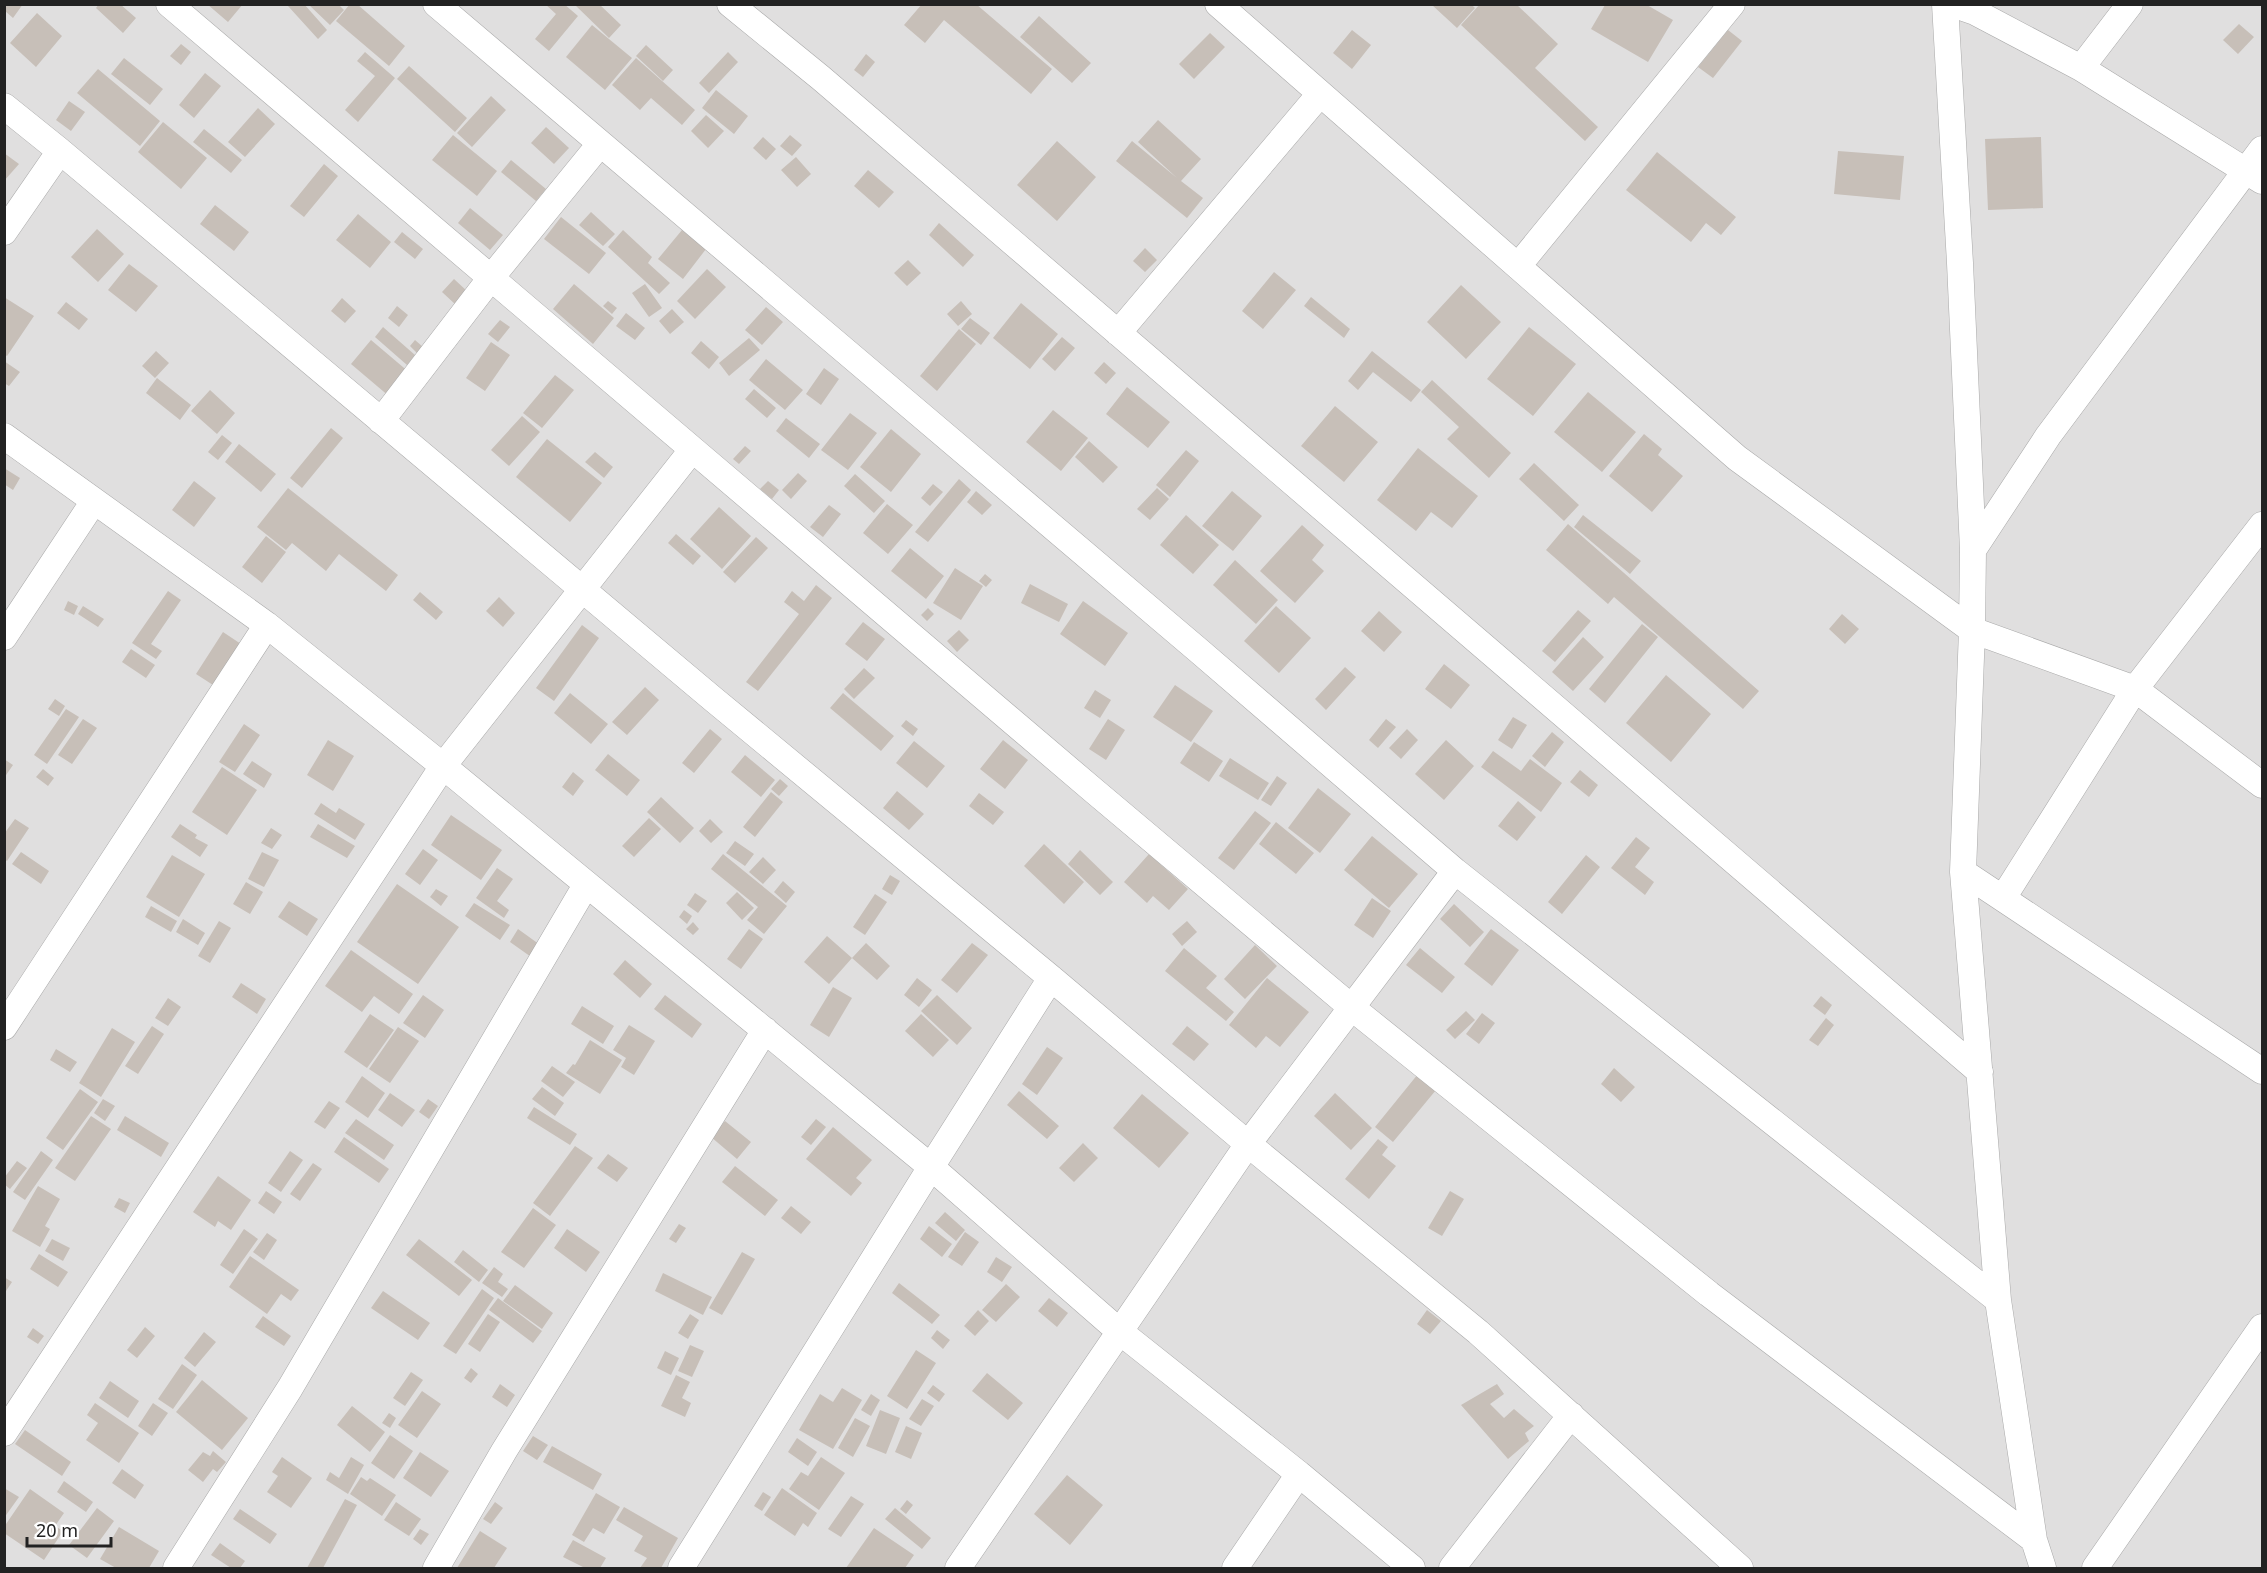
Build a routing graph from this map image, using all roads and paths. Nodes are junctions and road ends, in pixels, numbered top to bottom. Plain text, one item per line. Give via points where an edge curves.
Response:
1 (169, 4) edge
2 (436, 4) edge
3 (730, 4) edge
4 (1218, 4) edge
5 (1732, 4) edge
6 (1945, 4) edge
7 (1952, 4) edge
8 (2130, 4) edge
9 (2081, 68) junction
10 (1320, 94) junction
11 (4, 106) edge
12 (600, 144) junction
13 (2262, 149) edge
14 (60, 151) junction
15 (2254, 175) edge
16 (4, 232) edge
17 (1518, 267) junction
18 (490, 279) junction
19 (1118, 333) junction
20 (381, 421) junction
21 (4, 436) edge
22 (692, 450) junction
23 (94, 501) junction
24 (2262, 525) edge
25 (1973, 550) junction
26 (582, 589) junction
27 (267, 625) junction
28 (1972, 630) junction
29 (4, 637) edge
30 (2135, 689) junction
31 (443, 766) junction
32 (2262, 785) edge
33 (1455, 871) junction
34 (1963, 872) junction
35 (586, 885) junction
36 (2003, 898) junction
37 (1051, 978) junction
38 (1351, 1007) junction
39 (4, 1027) edge
40 (765, 1030) junction
41 (2262, 1071) edge
42 (1980, 1072) junction
43 (1248, 1144) junction
44 (931, 1167) junction
45 (1998, 1300) junction
46 (1119, 1331) junction
47 (2261, 1333) edge
48 (1571, 1415) junction
49 (4, 1432) edge
50 (1299, 1474) junction
51 (2034, 1540) junction
52 (176, 1569) edge
53 (436, 1569) edge
54 (681, 1569) edge
55 (958, 1569) edge
56 (1235, 1569) edge
57 (1412, 1569) edge
58 (1452, 1569) edge
59 (1740, 1569) edge
60 (2043, 1569) edge
61 (2095, 1569) edge

1 - 18 street
2 - 12 street
3 - 19 street
4 - 10 street
5 - 17 street
6 - 25 street
7 - 9 street via 1976,12
8 - 9 street
9 - 15 street
10 - 17 street
10 - 19 street
11 - 14 street
12 - 18 street
12 - 33 street
13 - 15 street
14 - 16 street
14 - 20 street
15 - 25 street via 2048,436
17 - 28 street via 1737,458
18 - 20 street
18 - 22 street
19 - 42 street
20 - 26 street
21 - 23 street
22 - 26 street
22 - 38 street
23 - 27 street
23 - 29 street
24 - 30 street
25 - 28 street
26 - 31 street
26 - 37 street
27 - 31 street
27 - 39 street
28 - 30 street
28 - 34 street
30 - 32 street
30 - 36 street
31 - 35 street
31 - 49 street
33 - 38 street
33 - 45 street
34 - 36 street
34 - 42 street
35 - 40 street
35 - 52 street via 290,1388
36 - 41 street
37 - 43 street
37 - 44 street
38 - 43 street
38 - 51 street via 1709,1294
40 - 44 street
40 - 53 street via 504,1451
42 - 45 street
43 - 46 street
43 - 48 street via 1478,1332
44 - 46 street
44 - 54 street
45 - 51 street
46 - 50 street
46 - 55 street
47 - 61 street
48 - 58 street
48 - 59 street
50 - 56 street
50 - 57 street
51 - 60 street

